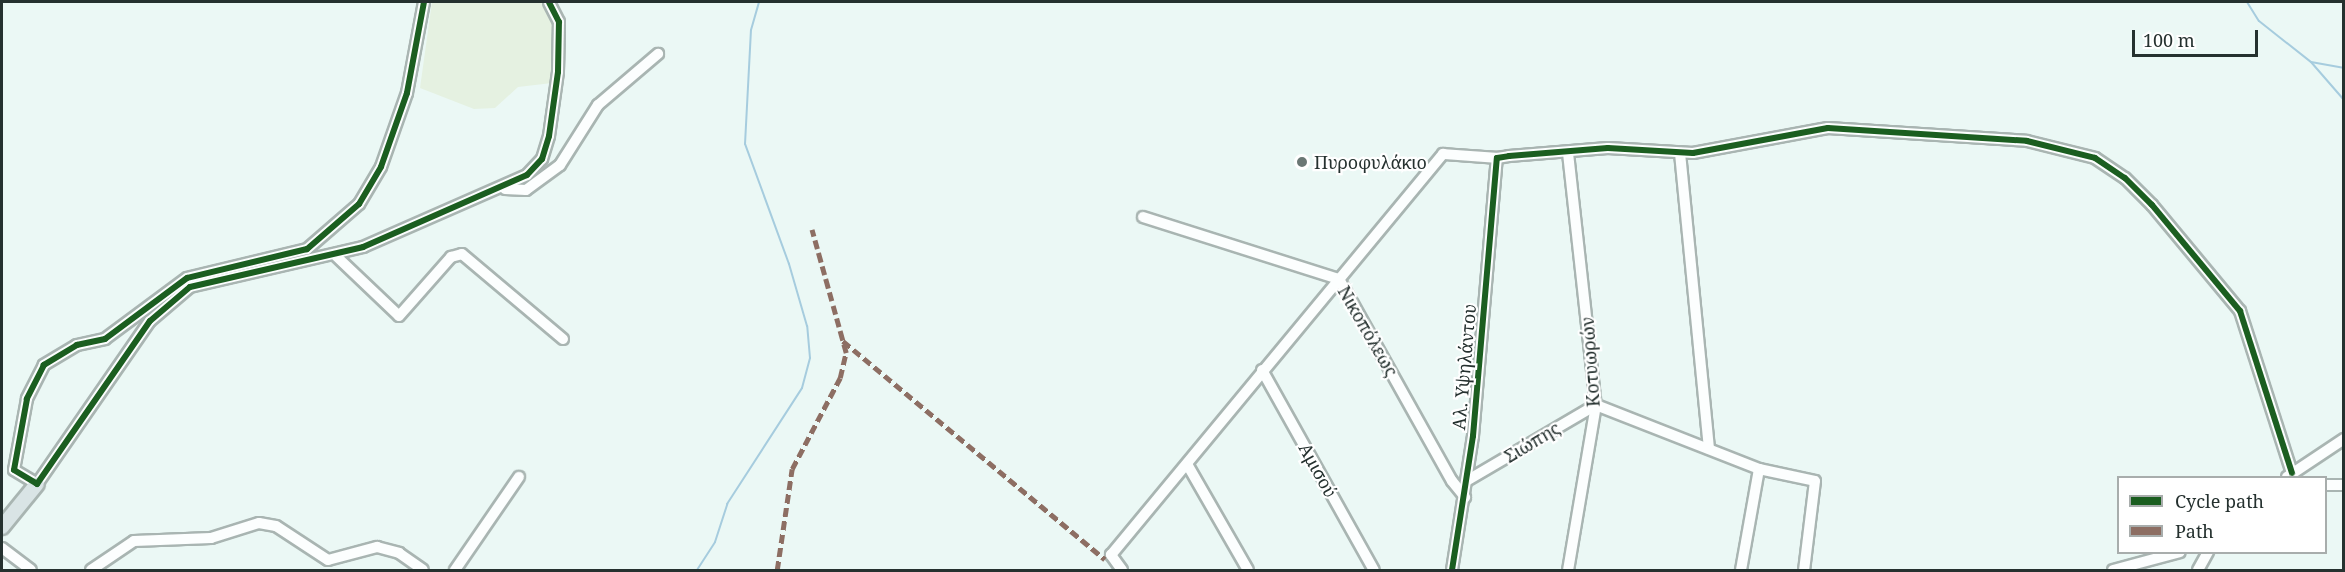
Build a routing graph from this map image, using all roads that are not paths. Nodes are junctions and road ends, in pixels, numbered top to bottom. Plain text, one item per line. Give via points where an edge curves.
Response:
1 (424, 2) edge
2 (549, 2) edge
3 (658, 54) dead end
4 (1568, 153) junction
5 (1680, 153) junction
6 (1497, 162) junction
7 (504, 188) junction
8 (1143, 217) dead end
9 (335, 255) junction
10 (1339, 279) junction
11 (563, 339) dead end
12 (1262, 370) junction
13 (1596, 405) junction
14 (2343, 439) edge
15 (1709, 449) junction
16 (1187, 464) junction
17 (1759, 469) junction
18 (2293, 476) edge
19 (519, 477) dead end
20 (1468, 480) junction
21 (37, 484) junction
22 (2343, 485) edge
23 (2327, 486) edge
24 (1465, 497) junction
25 (2, 527) edge
26 (2, 548) edge
27 (2173, 554) edge
28 (2207, 554) edge
29 (31, 570) edge
30 (90, 570) edge
31 (421, 570) edge
32 (455, 570) edge
33 (1122, 570) edge
34 (1248, 570) edge
35 (1374, 570) edge
36 (1452, 570) edge
37 (1568, 570) edge
38 (1741, 570) edge
39 (1804, 570) edge
40 (2113, 570) edge
41 (2198, 570) edge

1 - 21 street via 407,93 370,189 348,215 307,249 187,278 105,339 77,345 44,365 27,399 14,470
2 - 7 street via 561,40 549,136 542,159
3 - 7 street via 598,105 560,165 526,190
4 - 5 street via 1622,148
4 - 6 street
4 - 13 street, Κοτυωρών
5 - 15 street
5 - 18 street via 1828,128 2028,141 2095,158 2125,178 2152,205 2240,311
6 - 10 street via 1443,154
6 - 20 street, Αλ. Υψηλάντου
7 - 9 street
8 - 10 street, Νικοπόλεως
9 - 11 street via 399,316 451,257 462,254
9 - 21 street via 210,280 170,300 150,321
10 - 12 street
10 - 24 street, Νικοπόλεως via 1452,481
12 - 16 street
12 - 35 street, Αμισού
13 - 15 street
13 - 20 street, Σιώπης
13 - 37 street, Κοτυωρών
14 - 18 street
15 - 17 street
16 - 33 street via 1112,555
16 - 34 street
17 - 38 street
17 - 39 street via 1815,481
19 - 32 street
20 - 24 street, Αλ. Υψηλάντου
21 - 25 main road
22 - 23 street
24 - 36 street, Αλ. Υψηλάντου
26 - 29 street
27 - 40 street
28 - 41 street
30 - 31 street via 134,542 211,538 259,523 276,526 328,560 341,560 377,547 399,553

